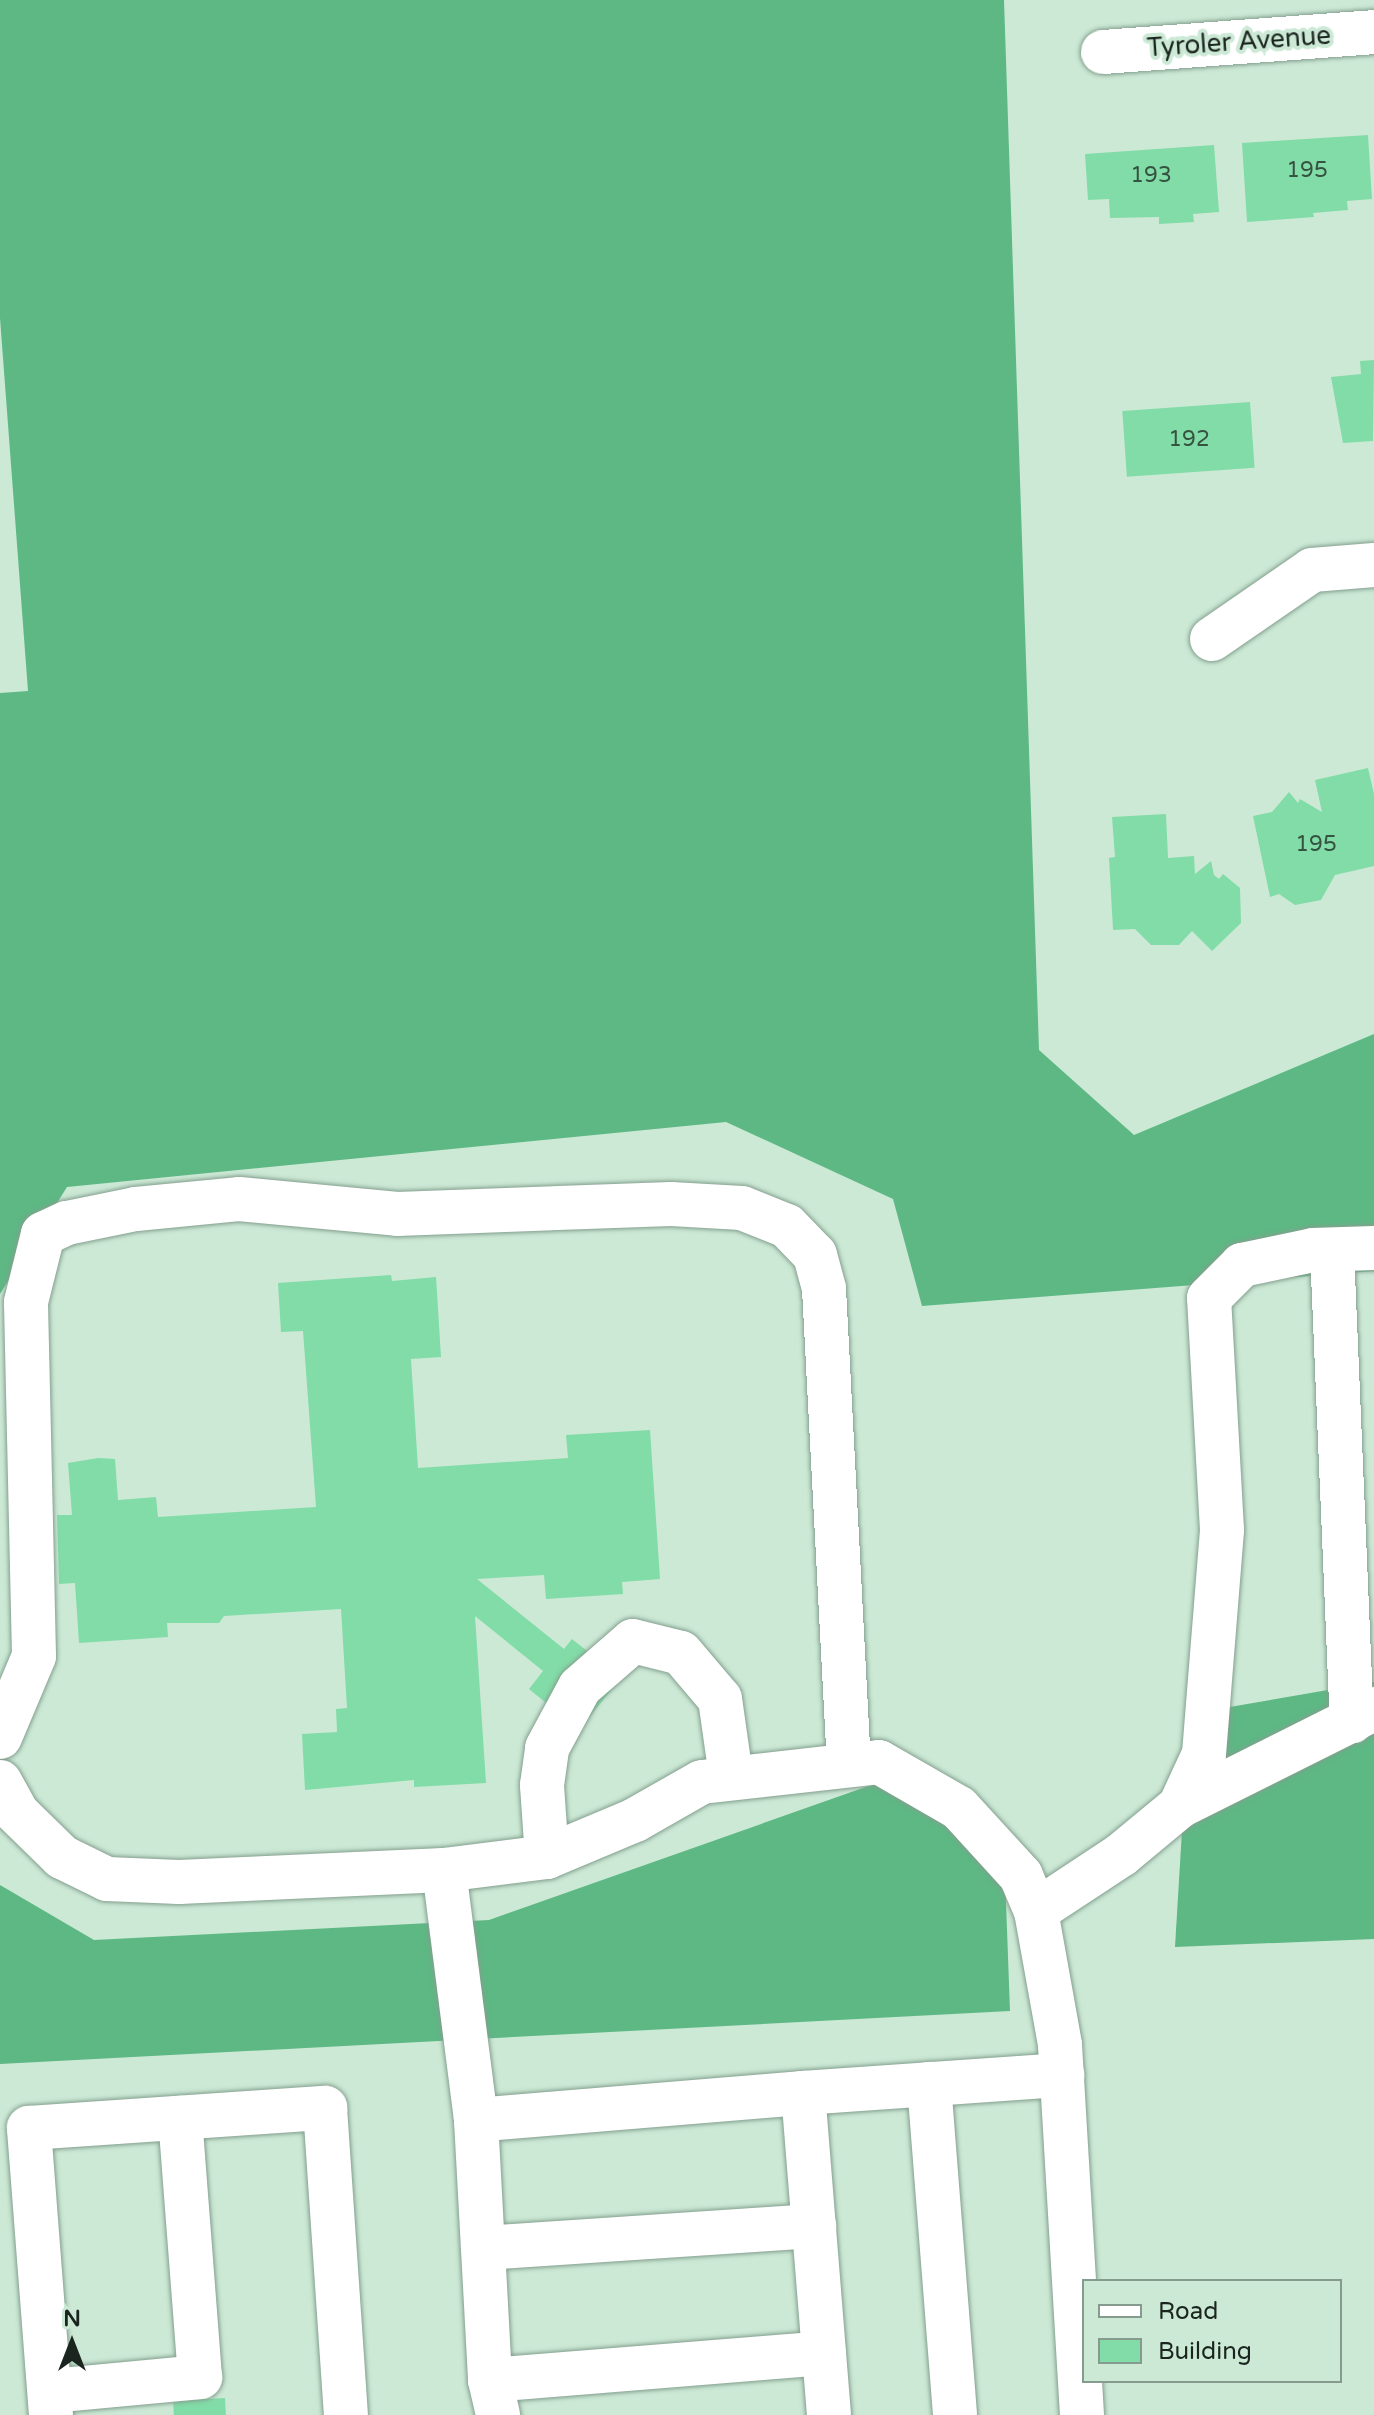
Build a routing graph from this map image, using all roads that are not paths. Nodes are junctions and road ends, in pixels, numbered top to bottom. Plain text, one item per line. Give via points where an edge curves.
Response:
1 (1374, 32) edge
2 (1103, 52) dead end
3 (1374, 565) edge
4 (1212, 639) dead end
5 (1353, 1249) edge
6 (1363, 1716) edge
7 (0, 1737) edge
8 (849, 1763) junction
9 (731, 1776) junction
10 (0, 1782) edge
11 (1180, 1806) junction
12 (547, 1857) junction
13 (444, 1870) junction
14 (1036, 1911) junction
15 (1062, 2075) junction
16 (929, 2084) junction
17 (803, 2093) junction
18 (180, 2118) junction
19 (476, 2120) junction
20 (814, 2226) junction
21 (483, 2248) junction
22 (824, 2353) junction
23 (494, 2397) edge
24 (50, 2403) edge
25 (346, 2415) edge
26 (829, 2415) edge
27 (955, 2415) edge
28 (1082, 2415) edge

1 - 2 street, Tyroler Avenue
3 - 4 street via 1312,570
5 - 6 street
5 - 11 street via 1242,1265 1209,1298 1222,1530 1204,1754
6 - 11 street
7 - 8 street via 34,1656 26,1302 43,1234 67,1223 136,1209 239,1199 397,1214 671,1204 742,1208 787,1226 815,1255 824,1289
8 - 9 street
8 - 14 street via 879,1762 959,1808 1021,1876
9 - 12 street via 702,1782 635,1820
9 - 12 street via 720,1699 681,1653 633,1641 580,1687 547,1748 542,1785
10 - 13 street via 35,1834 62,1857 107,1879 179,1882
11 - 14 street via 1121,1855
12 - 13 street
13 - 19 street
14 - 15 street
15 - 16 street
15 - 28 street
16 - 17 street
16 - 27 street
17 - 19 street
17 - 20 street
18 - 24 street via 200,2377
18 - 24 street via 29,2128
18 - 25 street via 325,2108
19 - 21 street
20 - 21 street
20 - 22 street
21 - 23 street
22 - 23 street
22 - 26 street

